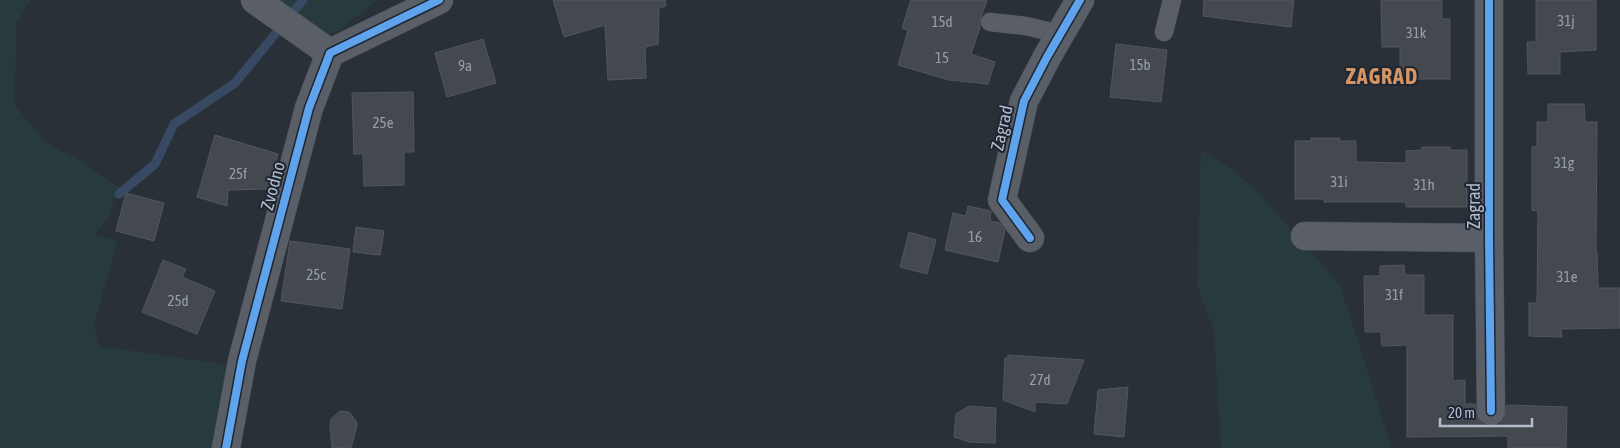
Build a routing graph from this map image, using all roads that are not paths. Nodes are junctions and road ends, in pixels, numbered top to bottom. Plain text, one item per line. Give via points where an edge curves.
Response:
1 (440, 0) edge
2 (1080, 0) edge
3 (1172, 0) edge
4 (1489, 0) edge
5 (264, 7) edge
6 (990, 22) dead end
7 (1164, 32) dead end
8 (1060, 34) junction
9 (330, 53) junction
10 (1305, 236) dead end
11 (1030, 238) dead end
12 (1489, 238) junction
13 (1491, 411) dead end
14 (226, 448) edge

1 - 9 street
2 - 8 street, Zagrad
3 - 7 lane
4 - 12 street, Zagrad
5 - 9 street
6 - 8 lane
8 - 11 street, Zagrad via 1024,101 1002,200
9 - 14 street, Zvodno via 308,108 242,361
10 - 12 street, Zagrad
12 - 13 street, Zagrad

